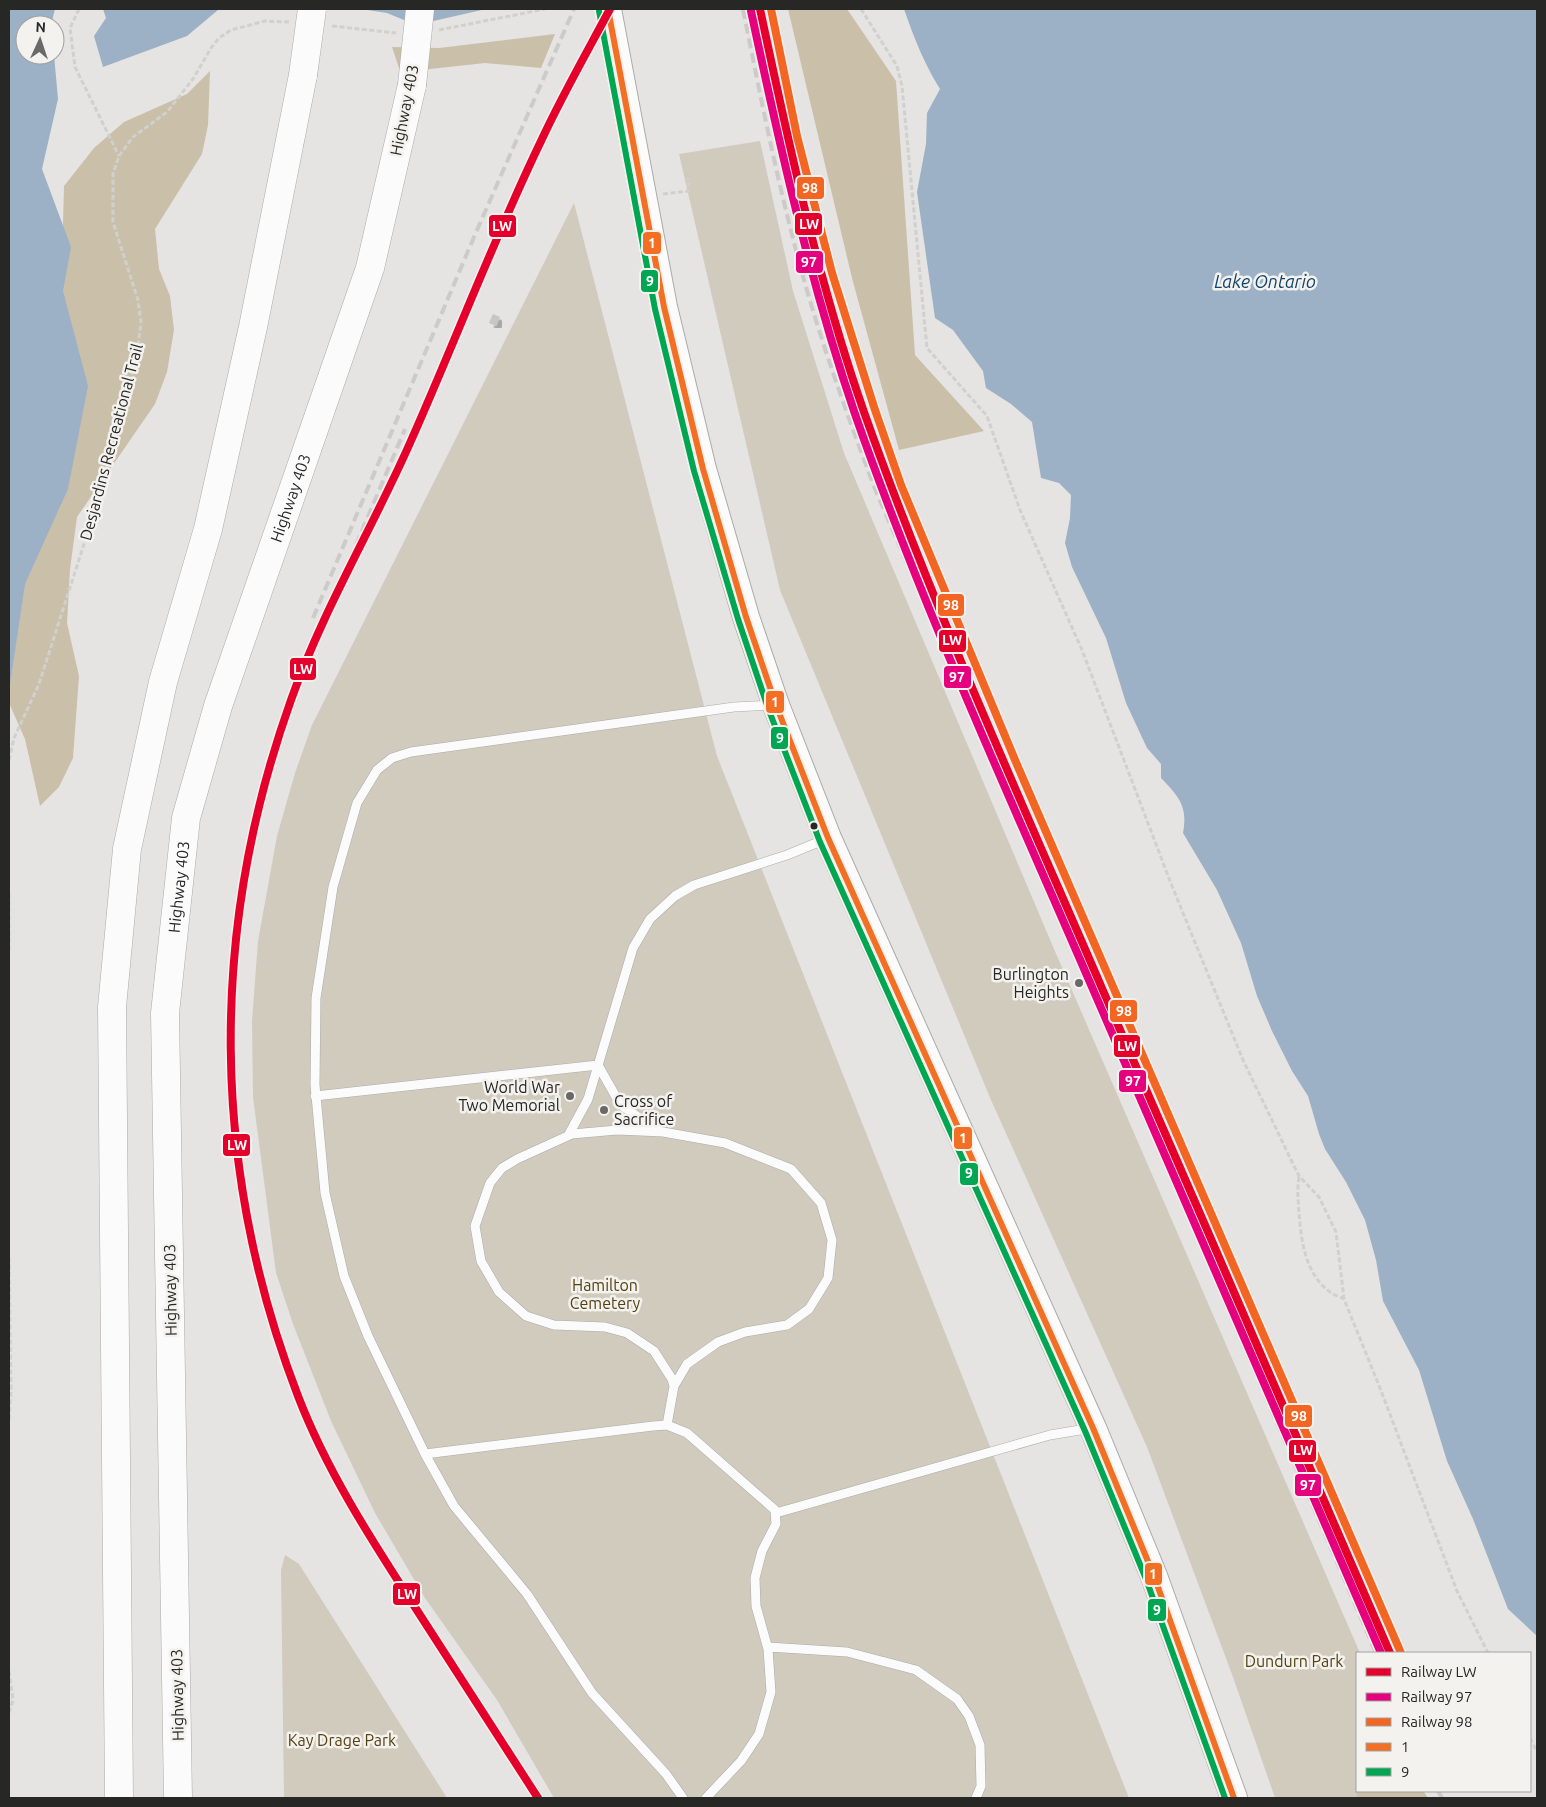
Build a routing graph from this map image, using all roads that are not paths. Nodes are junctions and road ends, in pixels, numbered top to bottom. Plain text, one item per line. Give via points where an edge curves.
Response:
1 (608, 9) edge
2 (311, 19) edge
3 (425, 20) edge
4 (776, 705) junction
5 (828, 838) junction
6 (598, 1065) junction
7 (315, 1096) junction
8 (663, 1132) junction
9 (568, 1136) junction
10 (674, 1386) junction
11 (667, 1425) junction
12 (1093, 1428) junction
13 (426, 1454) junction
14 (776, 1513) junction
15 (768, 1647) junction
16 (119, 1798) edge
17 (178, 1798) edge
18 (683, 1798) edge
19 (706, 1798) edge
20 (976, 1798) edge
21 (1234, 1798) edge

1 - 4 main road via 664,307 703,469
2 - 16 highway, bridge via 303,75 253,327 210,519 164,682 127,849 112,1007
3 - 17 highway, Highway 403, bridge via 370,268 218,706 186,818 165,1012
4 - 5 main road
4 - 7 lane via 734,707 411,752 392,758 376,770 357,802 333,887 316,998
5 - 6 lane via 694,885 674,896 650,919 633,948
5 - 12 main road
6 - 7 lane
6 - 8 lane via 620,1104
6 - 9 lane via 588,1099
7 - 13 lane via 324,1193 344,1276 368,1336
8 - 9 lane via 617,1130
8 - 10 lane via 725,1143 791,1168 821,1203 832,1240 828,1278 809,1309 786,1325 745,1332 718,1342 687,1364
9 - 10 lane via 502,1168 490,1183 475,1226 481,1261 499,1292 526,1316 554,1325 605,1327 627,1333 654,1351
10 - 11 lane
11 - 13 lane
11 - 14 lane via 687,1433
12 - 14 lane via 1050,1435
12 - 21 main road via 1154,1576
13 - 18 lane via 454,1506 528,1594 592,1693 666,1774
14 - 15 lane via 776,1524 762,1550 755,1578 756,1606
15 - 19 lane via 771,1692 759,1734 742,1761
15 - 20 lane via 846,1652 916,1670 957,1700 969,1716 980,1745 981,1786

